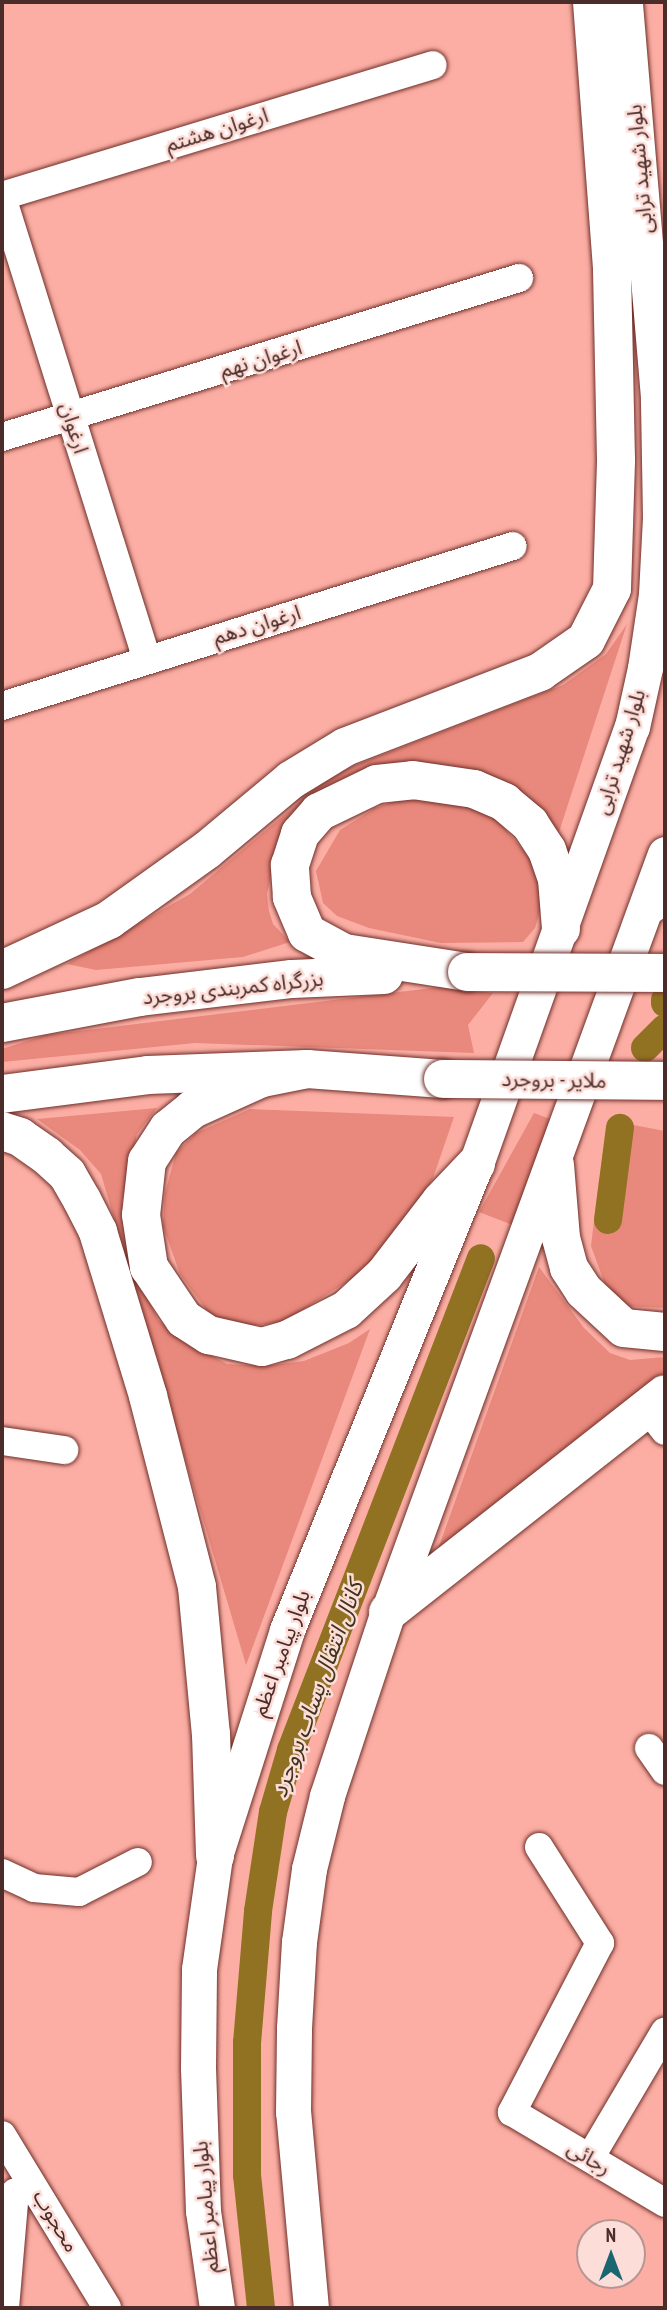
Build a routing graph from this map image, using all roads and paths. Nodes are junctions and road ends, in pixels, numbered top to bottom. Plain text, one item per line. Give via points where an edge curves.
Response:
1 (592, 2) edge
2 (625, 2) edge
3 (433, 65) dead end
4 (2, 197) edge
5 (520, 278) dead end
6 (71, 418) junction
7 (2, 437) edge
8 (513, 546) dead end
9 (147, 659) junction
10 (2, 706) edge
11 (665, 854) edge
12 (658, 890) edge
13 (561, 929) junction
14 (2, 970) edge
15 (467, 972) junction
16 (665, 973) edge
17 (2, 1023) edge
18 (524, 1030) joint
19 (307, 1069) junction
20 (665, 1081) edge
21 (2, 1094) edge
22 (2, 1131) edge
23 (476, 1164) junction
24 (555, 1165) junction
25 (665, 1332) edge
26 (659, 1411) edge
27 (2, 1441) edge
28 (64, 1450) dead end
29 (388, 1612) junction
30 (649, 1748) dead end
31 (665, 1771) edge
32 (539, 1847) dead end
33 (215, 1856) junction
34 (138, 1862) dead end
35 (2, 1873) edge
36 (665, 2031) edge
37 (2, 2135) edge
38 (590, 2158) junction
39 (19, 2192) edge
40 (665, 2203) edge
41 (5, 2308) edge
42 (107, 2308) edge
43 (217, 2308) edge
44 (311, 2308) edge

1 - 14 highway via 612,268 616,460 612,589 586,640 540,672 345,747 291,780 207,850 109,920
2 - 13 main road, بلوار شهید ترابی via 657,397 656,594 632,727
3 - 4 street, ارغوان هشتم
4 - 6 street, ارغوان
5 - 6 street, ارغوان نهم
6 - 7 street, ارغوان نهم
6 - 9 street, ارغوان
8 - 9 street, ارغوان دهم
9 - 10 street, ارغوان دهم
11 - 12 main road
12 - 24 main road
13 - 15 highway via 557,879 547,850 530,824 504,802 474,789 413,779 377,784 320,812 300,834 290,865 292,897 307,933 344,953
13 - 18 main road, بلوار شهید ترابی
15 - 16 highway, bridge
15 - 17 highway, بزرگراه کمربندی بروجرد via 292,979 140,997
18 - 23 main road, بلوار پیامبر اعظم
19 - 20 highway, ملایر - بروجرد, bridge via 443,1079
19 - 21 highway via 148,1075
19 - 23 highway via 262,1078 193,1109 168,1129 147,1161 141,1215 149,1267 184,1318 209,1335 262,1347 287,1340 346,1310 384,1275
22 - 33 highway via 47,1156 67,1174 82,1200 97,1232 148,1396 197,1587 211,1734
23 - 33 main road, بلوار پیامبر اعظم via 287,1630
24 - 25 highway via 561,1238 569,1268 584,1291 624,1328
24 - 29 main road
26 - 29 highway
27 - 28 street
29 - 44 main road via 327,1796 309,1869 299,1942 293,2112
30 - 31 street
32 - 38 street, رجائی via 600,1943 512,2112
33 - 43 main road, بلوار پیامبر اعظم via 200,1969 198,2068 204,2211
34 - 35 street via 79,1892 34,1888
36 - 38 street
37 - 39 street, محجوب
38 - 40 street, رجائی
39 - 41 street
39 - 42 street, محجوب

